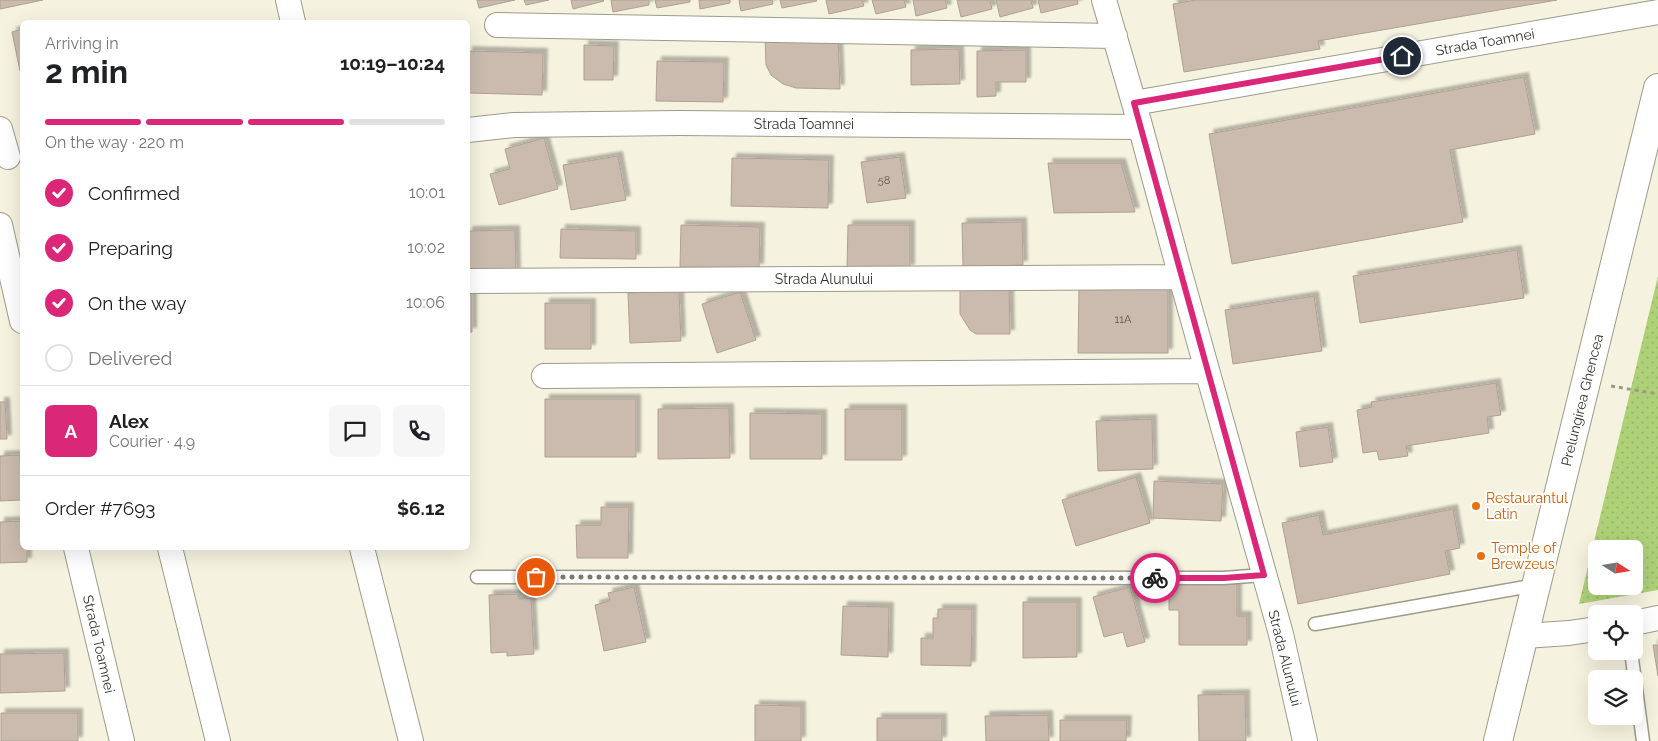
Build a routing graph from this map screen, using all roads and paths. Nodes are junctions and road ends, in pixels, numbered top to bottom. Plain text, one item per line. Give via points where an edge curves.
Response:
1 (288, 0) edge
2 (1104, 0) edge
3 (1658, 12) edge
4 (293, 20) edge
5 (497, 25) dead end
6 (1115, 36) junction
7 (1658, 88) edge
8 (1134, 103) junction
9 (1140, 126) junction
10 (0, 128) edge
11 (470, 130) edge
12 (10, 157) edge
13 (0, 225) edge
14 (1181, 277) junction
15 (470, 281) edge
16 (20, 312) edge
17 (1208, 371) junction
18 (544, 376) dead end
19 (1586, 382) junction
20 (1658, 394) edge
21 (76, 550) edge
22 (170, 550) edge
23 (363, 550) edge
24 (1264, 575) junction
25 (477, 577) dead end
26 (1537, 585) junction
27 (1658, 618) edge
28 (1643, 620) edge
29 (1315, 624) dead end
30 (1588, 630) edge
31 (1524, 636) junction
32 (1633, 660) edge
33 (122, 741) edge
34 (218, 741) edge
35 (411, 741) edge
36 (1305, 741) edge
37 (1498, 741) edge
38 (1643, 741) edge

1 - 4 street
2 - 6 street, Strada Alunului
3 - 8 street, Strada Toamnei
5 - 6 street
6 - 8 street, Strada Alunului
7 - 19 main road, Prelungirea Ghencea
8 - 9 street, Strada Alunului
9 - 11 street, Strada Toamnei via 679,123 514,125
9 - 14 street, Strada Alunului
10 - 12 street
13 - 16 street
14 - 15 street, Strada Alunului
14 - 17 street, Strada Alunului
17 - 18 street
17 - 24 street, Strada Alunului
19 - 20 path
19 - 26 main road, Prelungirea Ghencea
21 - 33 street, Strada Toamnei
22 - 34 street
23 - 35 street
24 - 25 lane via 1224,578
24 - 36 street, Strada Alunului
26 - 29 lane
26 - 31 main road, Prelungirea Ghencea
27 - 28 street
30 - 31 street
31 - 37 main road, Prelungirea Ghencea
32 - 38 lane

